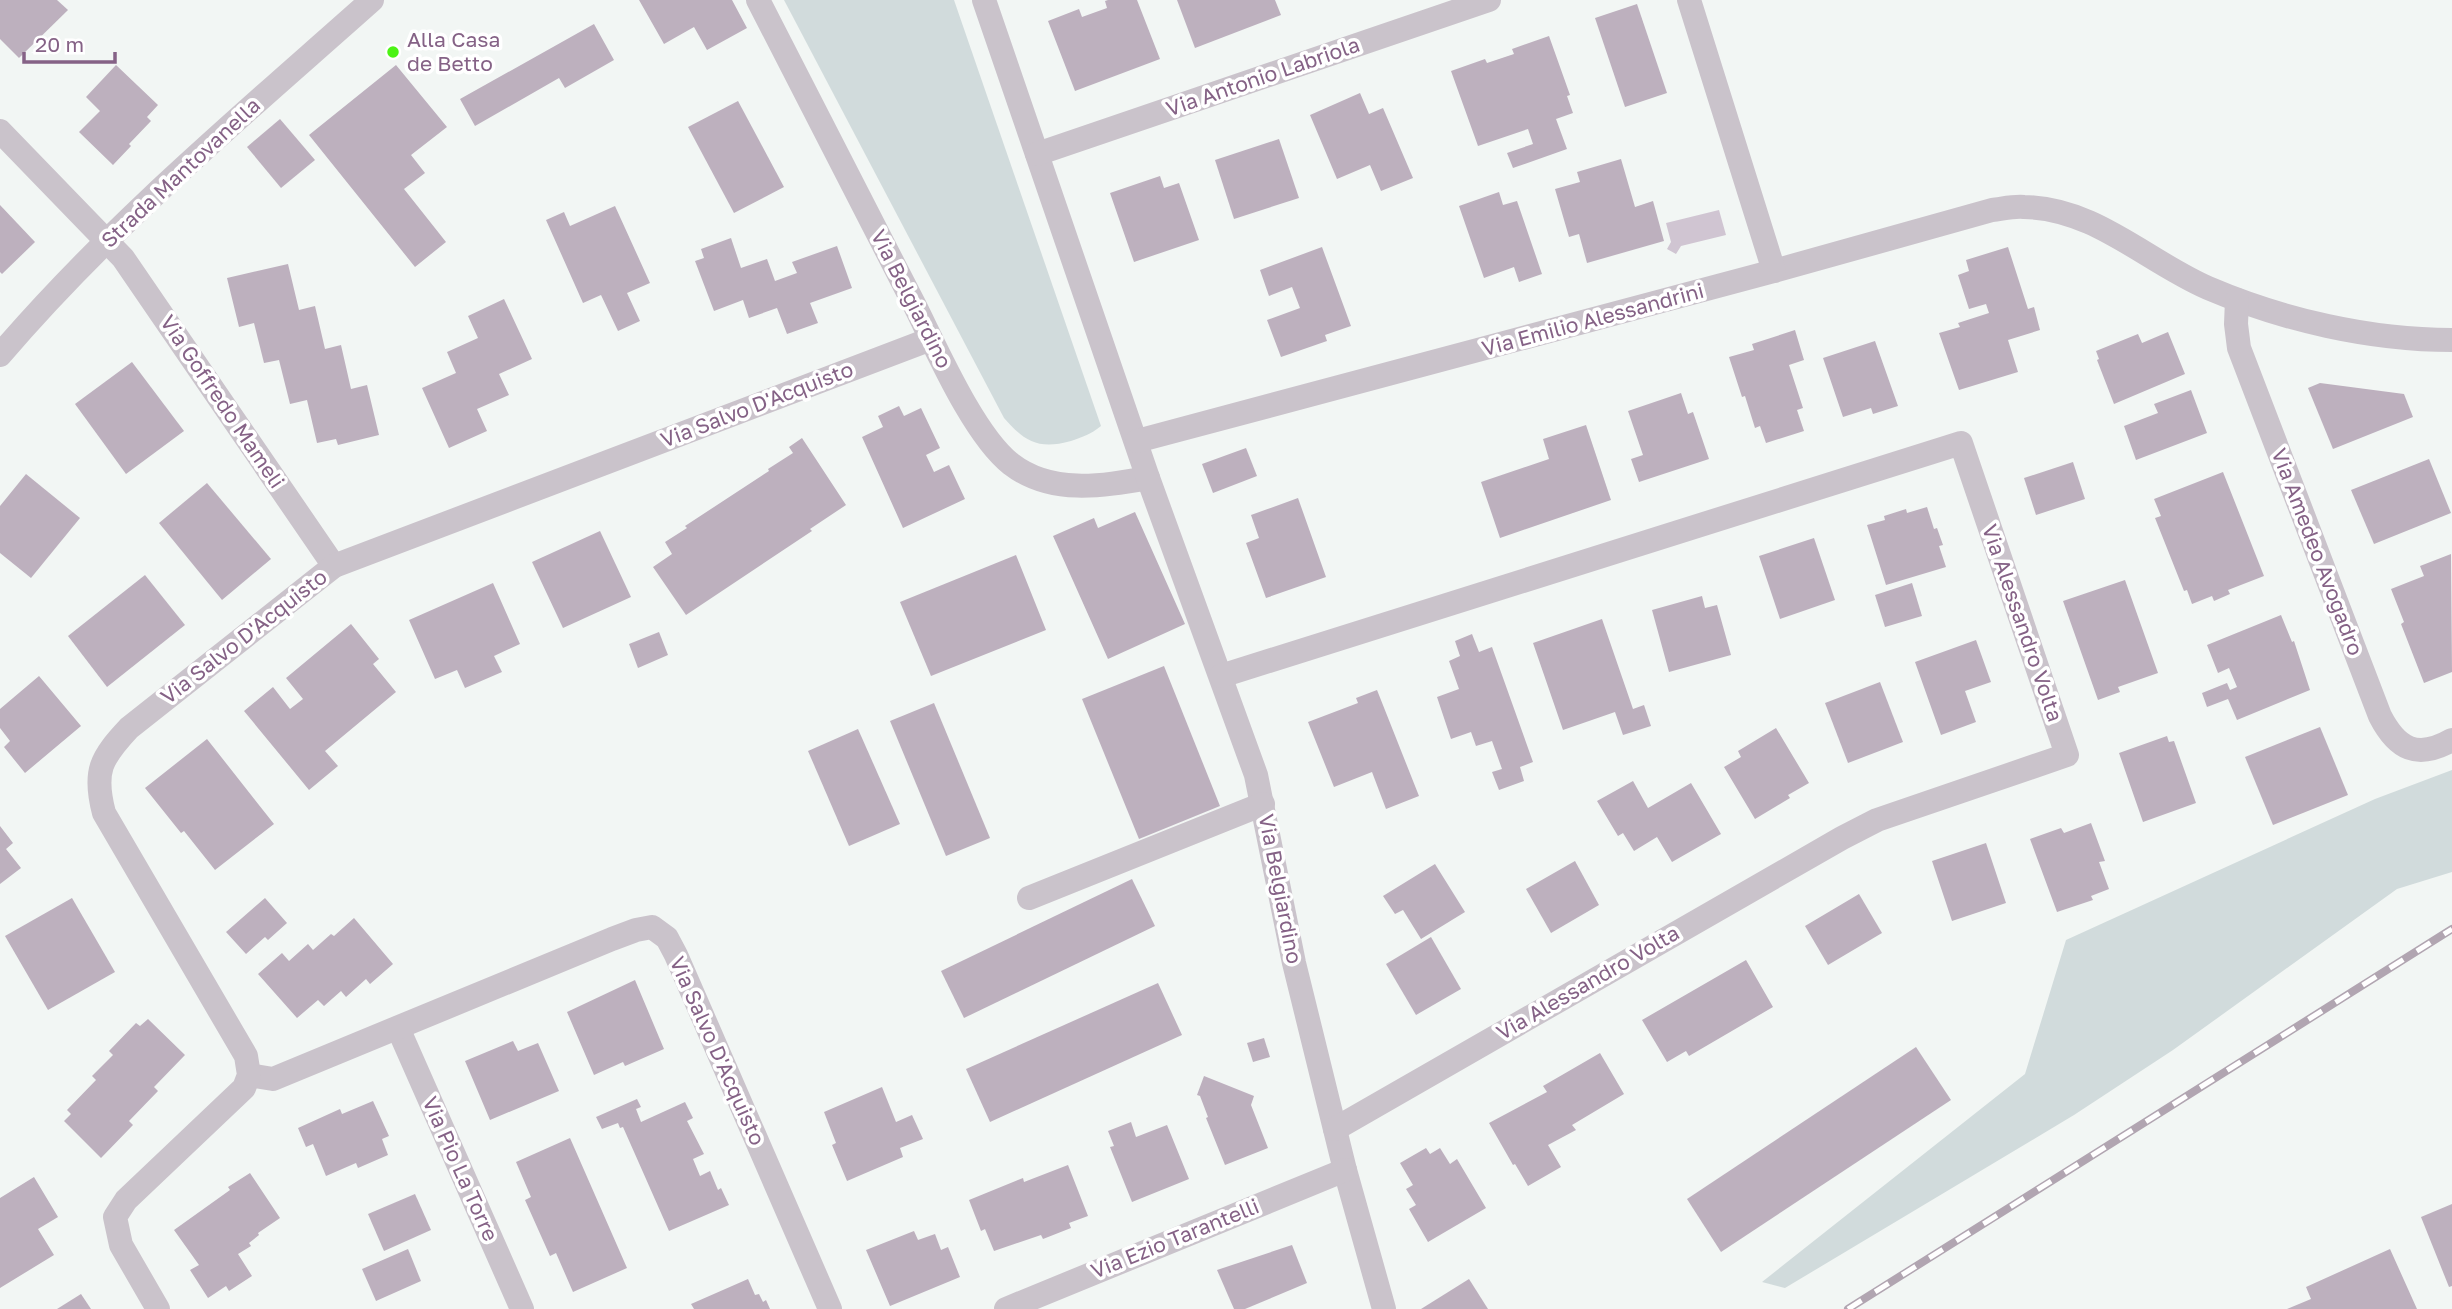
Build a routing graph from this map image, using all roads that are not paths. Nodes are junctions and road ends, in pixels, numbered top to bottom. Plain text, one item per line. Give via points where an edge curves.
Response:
1 (372, 0) edge
2 (758, 0) edge
3 (984, 0) edge
4 (1489, 0) edge
5 (1689, 0) edge
6 (0, 131) edge
7 (1037, 153) junction
8 (107, 240) junction
9 (1774, 271) junction
10 (2238, 300) junction
11 (931, 338) junction
12 (2452, 340) edge
13 (0, 355) edge
14 (1137, 441) junction
15 (1148, 478) junction
16 (334, 566) junction
17 (1221, 676) junction
18 (2452, 740) edge
19 (1263, 804) junction
20 (1029, 898) dead end
21 (398, 1028) junction
22 (249, 1075) junction
23 (1335, 1129) junction
24 (1345, 1170) junction
25 (158, 1309) edge
26 (522, 1309) edge
27 (830, 1309) edge
28 (1006, 1309) edge
29 (1384, 1309) edge

1 - 8 street, Strada Mantovanella
2 - 11 street, Via Belgiardino
3 - 7 street, Via Belgiardino
4 - 7 street, Via Antonio Labriola
5 - 9 street
6 - 8 street, Via Goffredo Mameli
7 - 14 street, Via Belgiardino
8 - 13 street, Strada Mantovanella
8 - 16 street, Via Goffredo Mameli
9 - 10 street via 1992,210 2023,206 2088,220 2204,286
9 - 14 street, Via Emilio Alessandrini
10 - 12 street via 2375,335
10 - 18 street, Via Amedeo Avogadro via 2239,348 2380,716 2401,745 2414,750
11 - 15 street, Via Belgiardino via 978,425 1010,463 1038,478 1073,486
11 - 16 street, Via Salvo D'Acquisto
14 - 15 street, Via Belgiardino
15 - 17 street, Via Belgiardino
16 - 22 street, Via Salvo D'Acquisto via 129,728 100,768 104,813 246,1056
17 - 19 street, Via Belgiardino
17 - 23 street, Via Alessandro Volta via 1961,443 2067,755 1877,820
19 - 20 street
19 - 23 street, Via Belgiardino via 1294,964
21 - 22 street, Via Salvo D'Acquisto via 273,1079
21 - 26 street, Via Pio La Torre
21 - 27 street, Via Salvo D'Acquisto via 612,939 652,927 667,938 676,955
22 - 25 street via 244,1088 126,1200 115,1217 121,1244
23 - 24 street, Via Belgiardino
24 - 28 street, Via Ezio Tarantelli
24 - 29 street, Via Belgiardino

